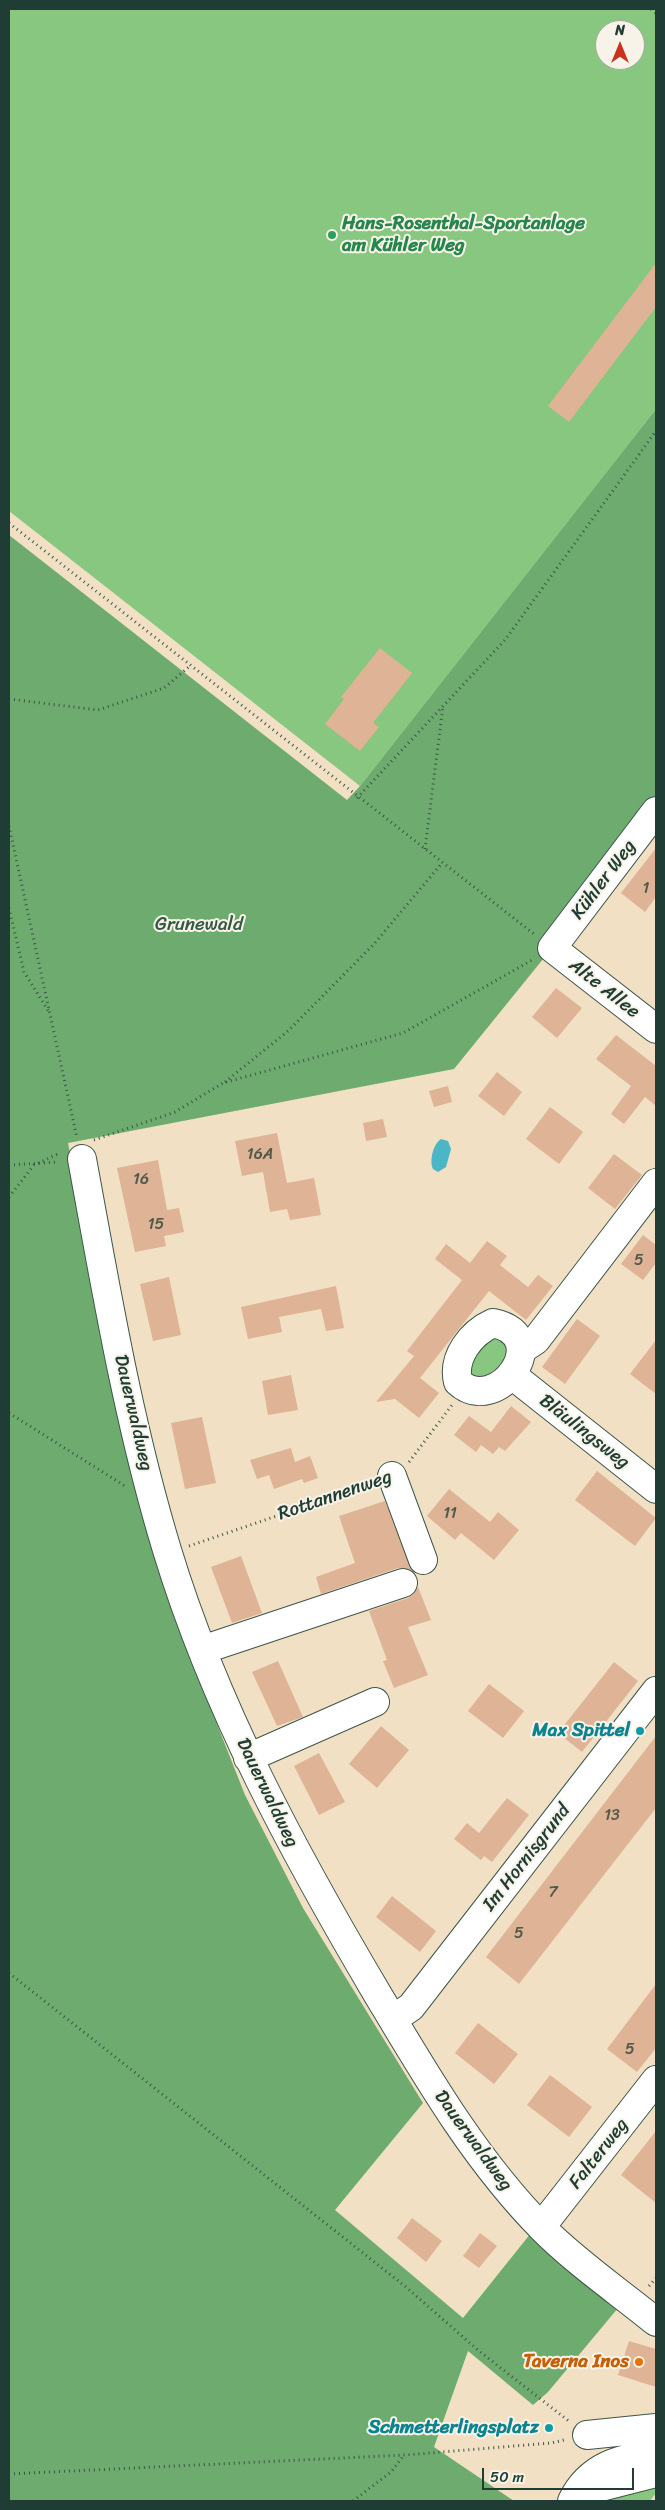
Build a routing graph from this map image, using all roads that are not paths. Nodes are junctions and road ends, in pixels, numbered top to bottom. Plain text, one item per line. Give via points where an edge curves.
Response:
1 (656, 811) edge
2 (552, 948) joint
3 (656, 1029) edge
4 (80, 1152) road end
5 (656, 1183) edge
6 (521, 1350) junction
7 (512, 1375) junction
8 (392, 1476) road end
9 (656, 1490) edge
10 (423, 1560) dead end
11 (403, 1583) dead end
12 (202, 1650) junction
13 (656, 1691) edge
14 (375, 1702) dead end
15 (248, 1758) junction
16 (392, 2019) junction
17 (656, 2080) edge
18 (541, 2227) junction
19 (656, 2322) edge
20 (656, 2428) edge
21 (586, 2435) road end
22 (656, 2453) edge
23 (656, 2473) edge
24 (573, 2501) edge

1 - 2 street, Kühler Weg
2 - 3 street, Alte Allee
4 - 12 street, Dauerwaldweg via 127,1394 153,1504
5 - 6 street via 536,1340
6 - 7 street via 521,1358
6 - 7 street via 515,1334 492,1323 471,1338 457,1361 458,1382 465,1388 482,1392 495,1388
7 - 9 street, Bläulingsweg
8 - 10 street
11 - 12 street
12 - 15 street, Dauerwaldweg
13 - 16 street, Im Hornisgrund via 411,2007
14 - 15 street
15 - 16 street, Dauerwaldweg via 317,1892
16 - 18 street, Dauerwaldweg via 464,2135
17 - 18 street, Falterweg
18 - 19 street, Dauerwaldweg
20 - 21 street
22 - 24 street via 623,2458 596,2472 578,2489
23 - 24 street via 596,2488

